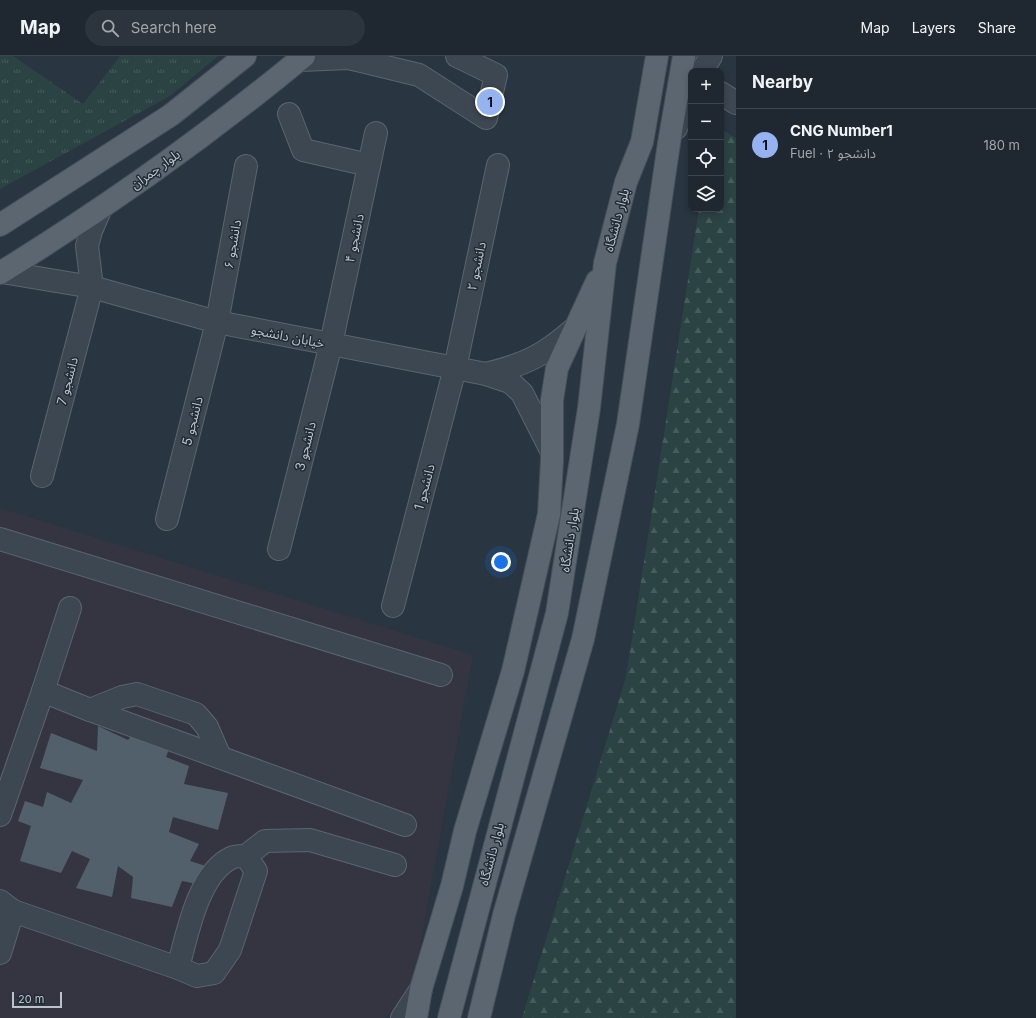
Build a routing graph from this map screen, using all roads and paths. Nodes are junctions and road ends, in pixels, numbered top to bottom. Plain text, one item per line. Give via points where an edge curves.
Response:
1 (245, 56) edge
2 (457, 56) edge
3 (657, 56) edge
4 (684, 56) edge
5 (710, 56) edge
6 (302, 58) edge
7 (704, 68) edge
8 (724, 95) edge
9 (688, 100) edge
10 (736, 103) edge
11 (289, 114) dead end
12 (376, 133) dead end
13 (669, 143) junction
14 (369, 165) junction
15 (498, 165) dead end
16 (246, 166) dead end
17 (100, 210) junction
18 (0, 224) edge
19 (605, 263) junction
20 (1, 273) edge
21 (92, 287) junction
22 (218, 322) junction
23 (575, 328) junction
24 (331, 344) junction
25 (455, 368) junction
26 (486, 374) junction
27 (552, 452) junction
28 (42, 476) dead end
29 (167, 519) dead end
30 (0, 539) edge
31 (279, 549) dead end
32 (393, 606) dead end
33 (70, 608) dead end
34 (441, 675) dead end
35 (43, 691) junction
36 (90, 710) junction
37 (220, 757) junction
38 (2, 802) edge
39 (405, 825) dead end
40 (246, 856) junction
41 (395, 865) dead end
42 (6, 906) edge
43 (0, 953) edge
44 (178, 968) junction
45 (421, 989) junction
46 (402, 1018) edge
47 (416, 1018) edge
48 (449, 1018) edge
49 (479, 1018) edge

1 - 18 main road via 171,115
2 - 6 street via 496,74 486,118 419,75 349,58
3 - 19 main road, بلوار دانشگاه via 642,142 626,182
4 - 13 main road
5 - 7 street
6 - 17 main road, بلوار چمران via 248,102
8 - 10 street
9 - 13 street
11 - 14 street via 303,150
12 - 14 street, دانشجو ۴
13 - 49 main road via 628,424 583,639 504,914
14 - 24 street, دانشجو ۴
15 - 25 street, دانشجو ۲
16 - 22 street, دانشجو ۶
17 - 20 main road, بلوار چمران
17 - 21 street via 88,246
19 - 23 main road
19 - 48 main road, بلوار دانشگاه via 589,408 557,613
20 - 21 street, خیابان دانشجو
21 - 22 street, خیابان دانشجو
21 - 28 street, دانشجو 7
22 - 24 street, خیابان دانشجو
22 - 29 street, دانشجو 5
23 - 26 street, خیابان دانشجو via 552,348 533,359
23 - 27 main road via 557,368 552,400
24 - 25 street, خیابان دانشجو
24 - 31 street, دانشجو 3
25 - 26 street, خیابان دانشجو
25 - 32 street, دانشجو 1
26 - 27 street, خیابان دانشجو via 510,382 522,393
27 - 45 main road via 549,514 513,671
30 - 34 street
33 - 35 street
35 - 36 street
35 - 38 street
36 - 37 street
36 - 37 street via 137,694 196,714 207,727
37 - 39 street
40 - 41 street via 264,841 310,840
40 - 44 street via 232,857 217,868 202,890
40 - 44 street via 256,871 230,950 214,973 197,976
42 - 43 street
42 - 44 street
45 - 46 street
45 - 47 main road

